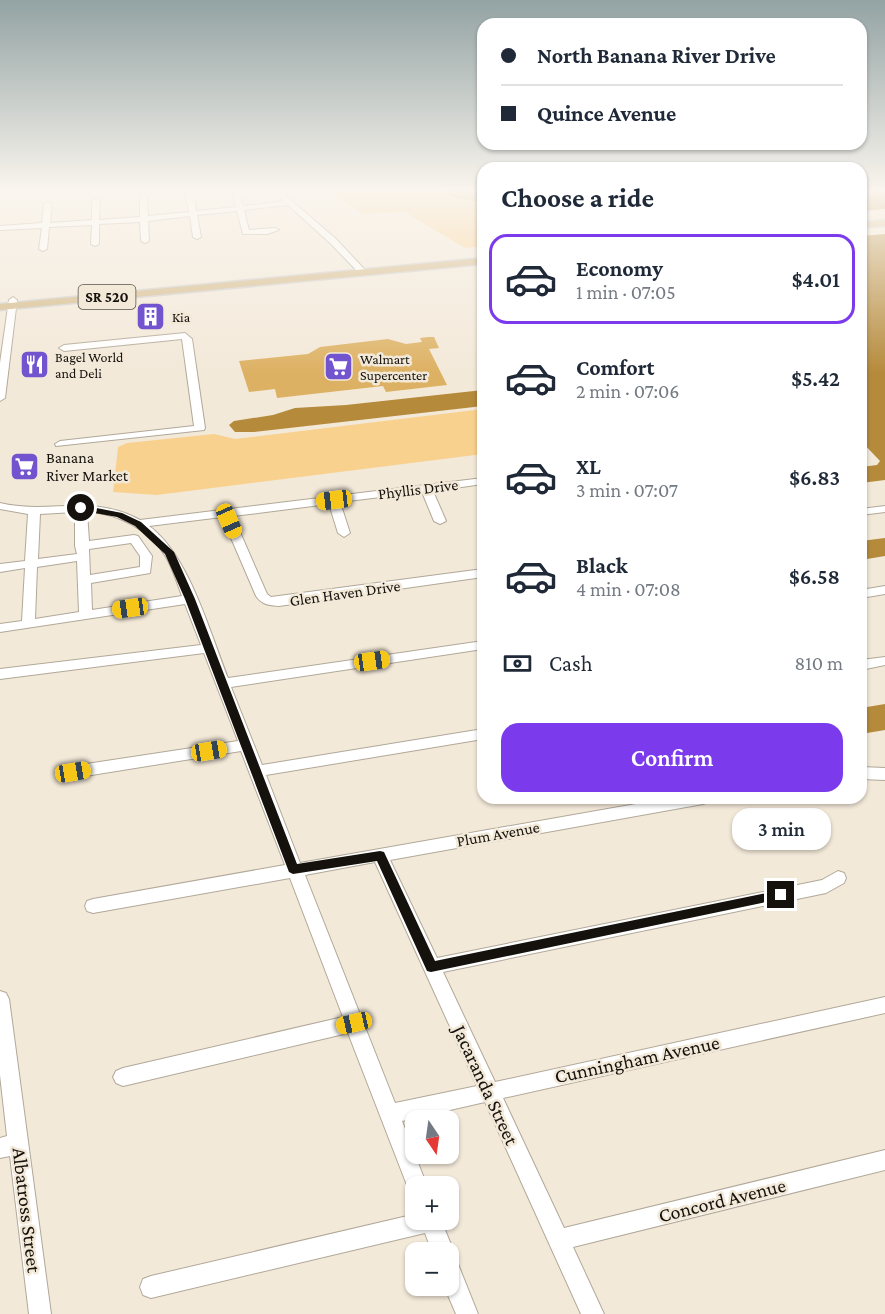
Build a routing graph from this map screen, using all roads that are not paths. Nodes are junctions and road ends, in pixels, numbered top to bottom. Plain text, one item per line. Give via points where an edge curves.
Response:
1 (340, 250) edge
2 (477, 256) edge
3 (477, 261) edge
4 (361, 270) junction
5 (0, 301) edge
6 (13, 303) junction
7 (0, 307) edge
8 (64, 348) dead end
9 (0, 398) edge
10 (60, 444) dead end
11 (477, 482) edge
12 (426, 488) junction
13 (334, 500) junction
14 (0, 506) edge
15 (81, 508) junction
16 (885, 508) edge
17 (867, 511) edge
18 (34, 512) junction
19 (225, 514) junction
20 (440, 521) dead end
21 (138, 524) junction
22 (344, 533) dead end
23 (82, 552) junction
24 (31, 564) junction
25 (0, 568) edge
26 (477, 574) edge
27 (84, 580) junction
28 (885, 590) edge
29 (867, 593) edge
30 (190, 599) junction
31 (86, 614) junction
32 (28, 624) junction
33 (0, 628) edge
34 (477, 646) edge
35 (208, 648) junction
36 (885, 661) edge
37 (867, 664) edge
38 (0, 674) edge
39 (222, 684) junction
40 (477, 735) edge
41 (246, 745) junction
42 (256, 771) junction
43 (73, 772) dead end
44 (867, 773) edge
45 (885, 774) edge
46 (669, 804) edge
47 (380, 855) junction
48 (293, 869) junction
49 (838, 878) dead end
50 (93, 906) dead end
51 (431, 967) junction
52 (0, 999) edge
53 (885, 1005) edge
54 (354, 1023) junction
55 (123, 1077) dead end
56 (488, 1091) junction
57 (390, 1114) junction
58 (9, 1146) edge
59 (885, 1160) edge
60 (413, 1176) edge
61 (405, 1226) edge
62 (558, 1240) junction
63 (152, 1287) dead end
64 (459, 1294) edge
65 (40, 1314) edge
66 (467, 1314) edge
67 (593, 1314) edge

1 - 4 street
2 - 4 main road, SR 520
3 - 4 main road, SR 520
4 - 6 main road, SR 520
5 - 6 main road, SR 520
6 - 7 main road, SR 520
6 - 9 street
8 - 10 street via 181,336 187,339 200,428
11 - 12 street, Phyllis Drive
12 - 13 street, Phyllis Drive
12 - 20 street
13 - 19 street, Phyllis Drive
13 - 22 street
14 - 18 street
15 - 18 street
15 - 21 street via 119,515
15 - 23 street
16 - 17 street
18 - 24 street
19 - 21 street, Phyllis Drive
19 - 26 street, Glen Haven Drive via 262,596 268,601
21 - 30 street via 169,552
23 - 24 street
23 - 27 street
23 - 27 street via 134,539 146,556 146,570
24 - 25 street
24 - 32 street
27 - 31 street
28 - 29 street
30 - 31 street
30 - 35 street
31 - 32 street
32 - 33 street
34 - 39 street
35 - 38 street
35 - 39 street
36 - 37 street
39 - 41 street
40 - 42 street
41 - 42 street
41 - 43 street
42 - 48 street
44 - 45 street
46 - 47 street, Plum Avenue
47 - 48 street, Plum Avenue
47 - 51 street, Jacaranda Street
48 - 50 street, Plum Avenue
48 - 54 street
49 - 51 street via 826,886
51 - 56 street, Jacaranda Street
52 - 58 street, Albatross Street
53 - 56 street, Cunningham Avenue
54 - 55 street
54 - 57 street
56 - 57 street, Cunningham Avenue
56 - 62 street, Jacaranda Street
57 - 60 street
58 - 65 street, Albatross Street
59 - 62 street, Concord Avenue
61 - 63 street
62 - 67 street, Jacaranda Street
64 - 66 street

